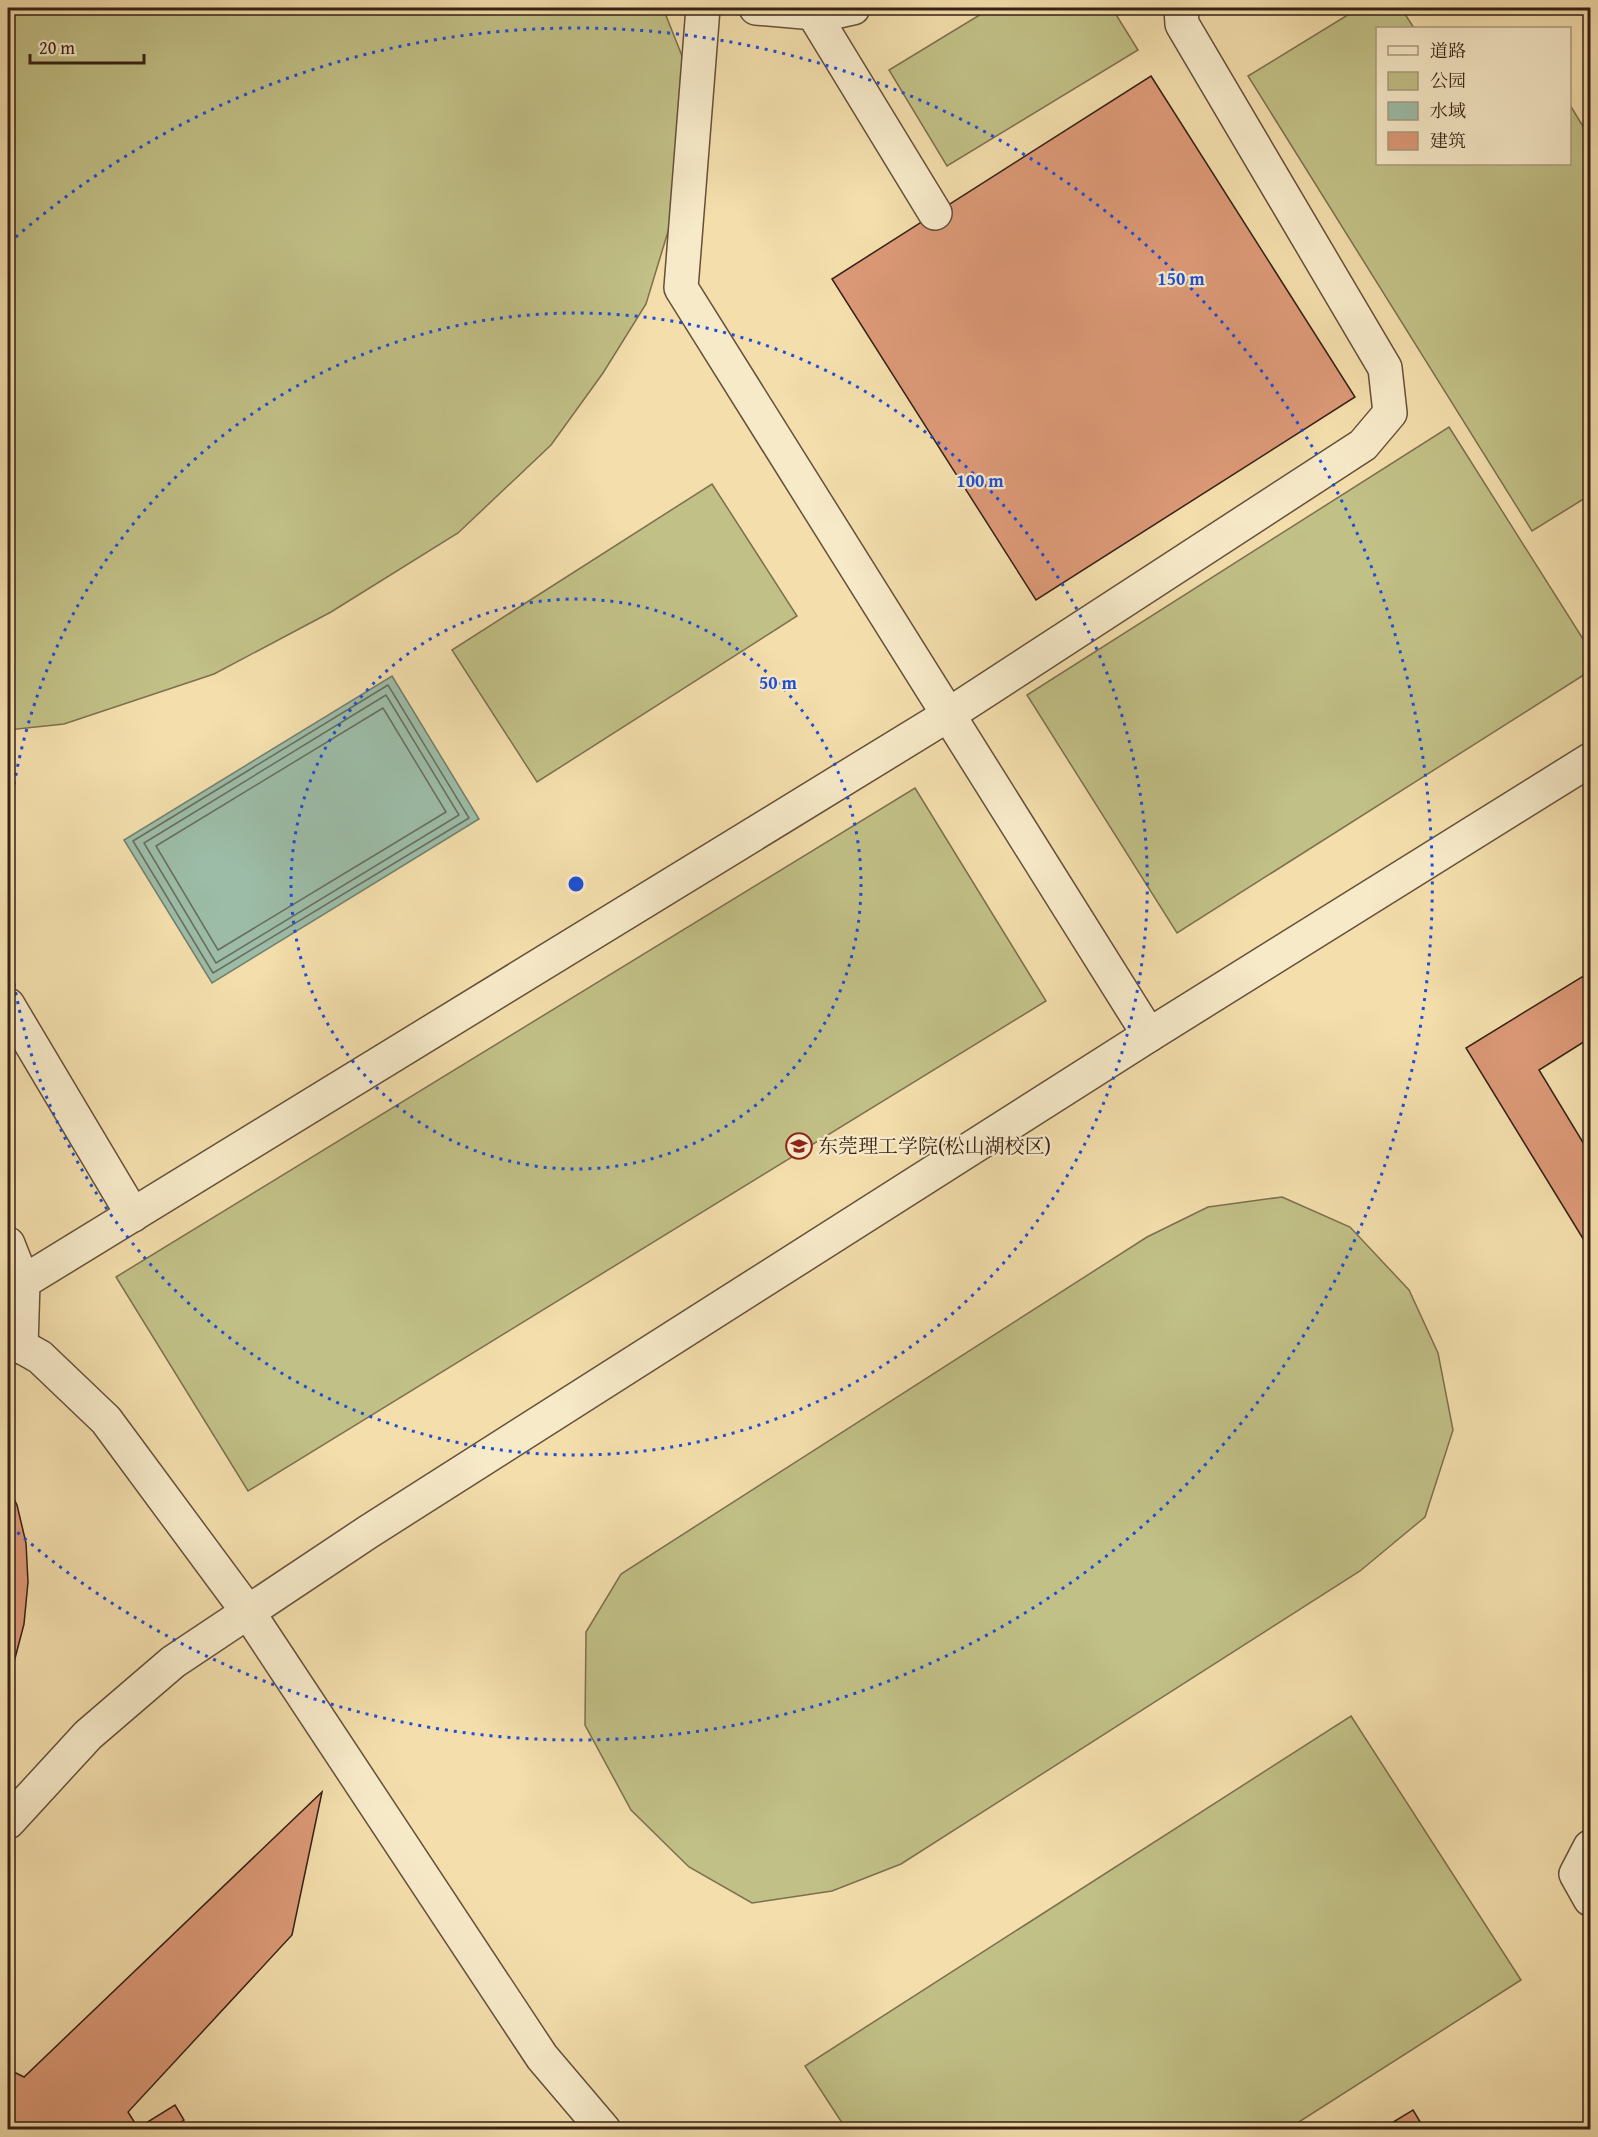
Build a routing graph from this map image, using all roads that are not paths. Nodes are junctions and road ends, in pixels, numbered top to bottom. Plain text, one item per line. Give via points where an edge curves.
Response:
1 (703, 8) edge
2 (756, 8) edge
3 (853, 8) edge
4 (1180, 8) edge
5 (813, 13) junction
6 (935, 213) dead end
7 (948, 715) junction
8 (1590, 759) edge
9 (8, 1005) edge
10 (1149, 1035) junction
11 (133, 1215) junction
12 (8, 1244) edge
13 (15, 1278) edge
14 (14, 1343) edge
15 (248, 1612) junction
16 (8, 1822) edge
17 (1590, 1847) edge
18 (1590, 1899) edge
19 (604, 2130) edge

1 - 7 street via 681,288
2 - 5 street
3 - 5 street
4 - 7 street via 1182,24 1385,368 1390,413 1363,445
5 - 6 street
7 - 10 street
7 - 11 street
8 - 10 street
9 - 11 street
10 - 15 street
11 - 13 street
12 - 13 street
13 - 14 street
14 - 15 street via 40,1357 106,1420
15 - 16 street via 173,1662 88,1735
15 - 19 street via 542,2057
17 - 18 street via 1576,1874

